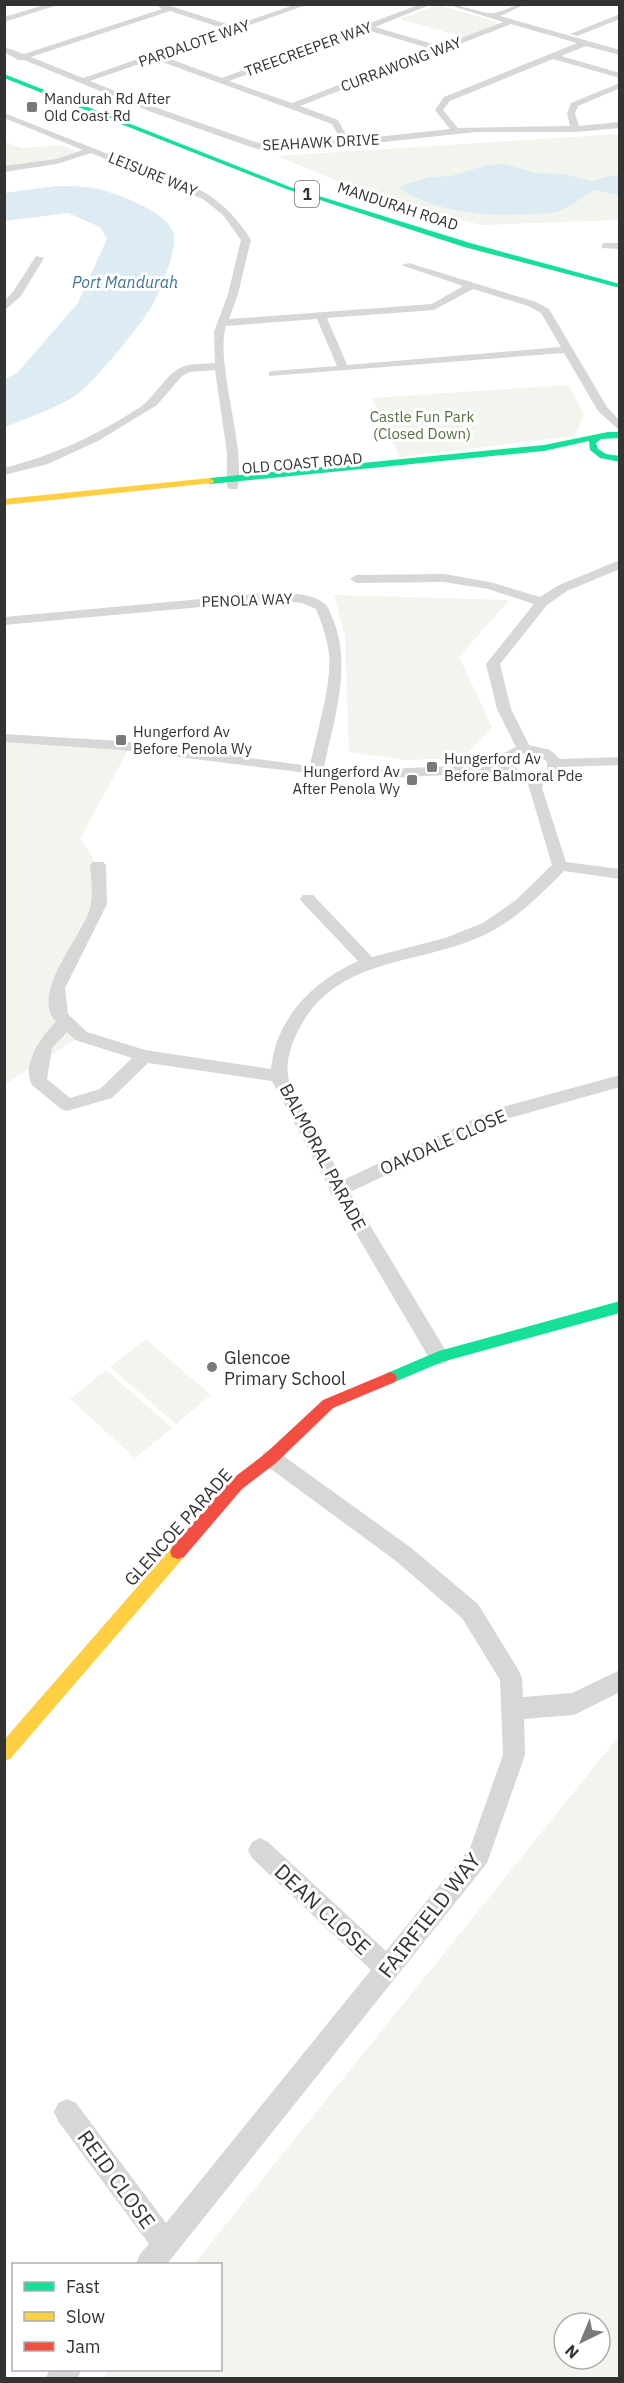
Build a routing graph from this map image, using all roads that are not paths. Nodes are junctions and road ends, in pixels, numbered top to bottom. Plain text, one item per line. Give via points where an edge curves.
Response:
1 (58, 4) edge
2 (155, 4) edge
3 (429, 4) edge
4 (449, 4) edge
5 (468, 4) edge
6 (523, 4) edge
7 (302, 5) edge
8 (169, 9) junction
9 (500, 13) junction
10 (491, 16) junction
11 (620, 16) edge
12 (4, 20) edge
13 (510, 22) junction
14 (603, 23) junction
15 (367, 27) junction
16 (620, 27) edge
17 (233, 29) junction
18 (574, 34) junction
19 (585, 43) junction
20 (620, 48) edge
21 (4, 49) edge
22 (440, 49) junction
23 (620, 53) edge
24 (154, 56) junction
25 (553, 56) junction
26 (21, 58) junction
27 (4, 76) edge
28 (620, 76) edge
29 (82, 81) junction
30 (221, 81) junction
31 (620, 85) edge
32 (4, 89) edge
33 (293, 106) junction
34 (4, 115) edge
35 (620, 125) edge
36 (575, 129) junction
37 (455, 130) junction
38 (347, 143) junction
39 (92, 150) junction
40 (4, 170) edge
41 (605, 246) dead end
42 (620, 246) edge
43 (39, 258) dead end
44 (406, 265) dead end
45 (471, 285) junction
46 (620, 286) edge
47 (620, 297) edge
48 (4, 308) edge
49 (321, 316) junction
50 (222, 323) junction
51 (567, 350) junction
52 (220, 366) junction
53 (343, 369) junction
54 (273, 374) dead end
55 (602, 409) junction
56 (620, 428) edge
57 (620, 435) edge
58 (600, 437) junction
59 (232, 458) junction
60 (615, 459) edge
61 (4, 471) edge
62 (250, 481) junction
63 (233, 482) junction
64 (159, 486) junction
65 (4, 502) edge
66 (4, 510) edge
67 (620, 564) edge
68 (356, 579) dead end
69 (542, 602) junction
70 (4, 621) edge
71 (4, 738) edge
72 (525, 749) junction
73 (620, 761) edge
74 (556, 763) junction
75 (506, 768) junction
76 (316, 771) junction
77 (536, 780) junction
78 (98, 865) dead end
79 (560, 866) junction
80 (620, 874) edge
81 (308, 898) dead end
82 (369, 963) junction
83 (67, 1022) junction
84 (144, 1056) junction
85 (279, 1076) junction
86 (620, 1082) edge
87 (337, 1190) junction
88 (620, 1306) edge
89 (439, 1357) junction
90 (271, 1458) junction
91 (620, 1680) edge
92 (512, 1709) junction
93 (4, 1753) edge
94 (260, 1850) dead end
95 (387, 1968) junction
96 (67, 2112) dead end
97 (158, 2255) edge

1 - 12 street
2 - 8 street
3 - 15 street, TREECREEPER WAY
4 - 10 street
5 - 9 street
6 - 9 street
7 - 17 street, PARDALOTE WAY
8 - 17 street
8 - 26 street
9 - 10 street
9 - 18 street
10 - 13 street
11 - 14 street
13 - 19 street
13 - 22 street, CURRAWONG WAY
14 - 16 street
14 - 18 street
15 - 22 street
15 - 30 street, TREECREEPER WAY
17 - 24 street, PARDALOTE WAY
18 - 20 street
19 - 23 street
19 - 25 street
21 - 26 street, SEAHAWK DRIVE
22 - 33 street, CURRAWONG WAY
24 - 29 street, PARDALOTE WAY
24 - 30 street
25 - 28 street
25 - 37 street via 442,103 440,110
26 - 29 street, SEAHAWK DRIVE
27 - 46 main road, MANDURAH ROAD / 1 via 288,188 467,245
29 - 38 street, SEAHAWK DRIVE via 257,146
30 - 33 street
31 - 36 street via 574,105 571,114
32 - 47 main road, MANDURAH ROAD / 1 via 303,205 409,240
33 - 38 street via 335,122
34 - 39 street
35 - 36 street, SEAHAWK DRIVE
36 - 37 street, SEAHAWK DRIVE
37 - 38 street, SEAHAWK DRIVE
39 - 40 street, LEISURE WAY
39 - 50 street, LEISURE WAY via 208,197 237,225 246,240
41 - 42 street
43 - 48 street
44 - 45 street
45 - 49 street via 434,307
45 - 51 street via 545,311
49 - 50 street
49 - 53 street
50 - 52 street, LEISURE WAY
51 - 53 street
51 - 55 street
52 - 59 street, LEISURE WAY
52 - 61 street via 186,369 147,407 94,439 44,462
53 - 54 street
55 - 56 street
55 - 58 street
57 - 58 main road, OLD COAST ROAD
58 - 60 main road via 592,447
58 - 62 main road, OLD COAST ROAD via 544,448
59 - 62 street, LEISURE WAY via 240,460
59 - 63 street, LEISURE WAY
59 - 64 main road via 230,466 220,472
60 - 62 main road, OLD COAST ROAD via 576,457
62 - 63 main road, OLD COAST ROAD
63 - 64 main road, OLD COAST ROAD
63 - 66 main road, OLD COAST ROAD
64 - 65 main road, OLD COAST ROAD
67 - 69 street via 563,588
68 - 69 street via 444,578 490,586
69 - 72 street via 492,669 516,740
70 - 76 street, PENOLA WAY via 277,596 305,598 321,607 336,656
71 - 76 street via 112,744
72 - 74 street via 543,752
72 - 75 street via 508,756
73 - 74 street
74 - 77 street via 552,774
75 - 76 street via 411,775
75 - 77 street via 516,777
77 - 79 street via 535,788
78 - 83 street via 99,904 57,988 60,1016
79 - 80 street
79 - 82 street, BALMORAL PARADE via 505,917 476,933
81 - 82 street
82 - 85 street, BALMORAL PARADE via 346,972 306,1004 284,1040
83 - 84 street via 81,1036
83 - 84 street via 39,1054 38,1080 67,1105 106,1094
84 - 85 street
85 - 87 street, BALMORAL PARADE
86 - 87 street, OAKDALE CLOSE via 501,1114
87 - 89 street, BALMORAL PARADE
88 - 89 main road, GLENCOE PARADE
89 - 90 main road, GLENCOE PARADE via 328,1404
90 - 92 street, FAIRFIELD WAY via 403,1554 470,1611 511,1678
90 - 93 main road, GLENCOE PARADE via 237,1484
91 - 92 street via 574,1704
92 - 95 street, FAIRFIELD WAY via 514,1755 479,1855
94 - 95 street, DEAN CLOSE
95 - 97 street, FAIRFIELD WAY
96 - 97 street, REID CLOSE

